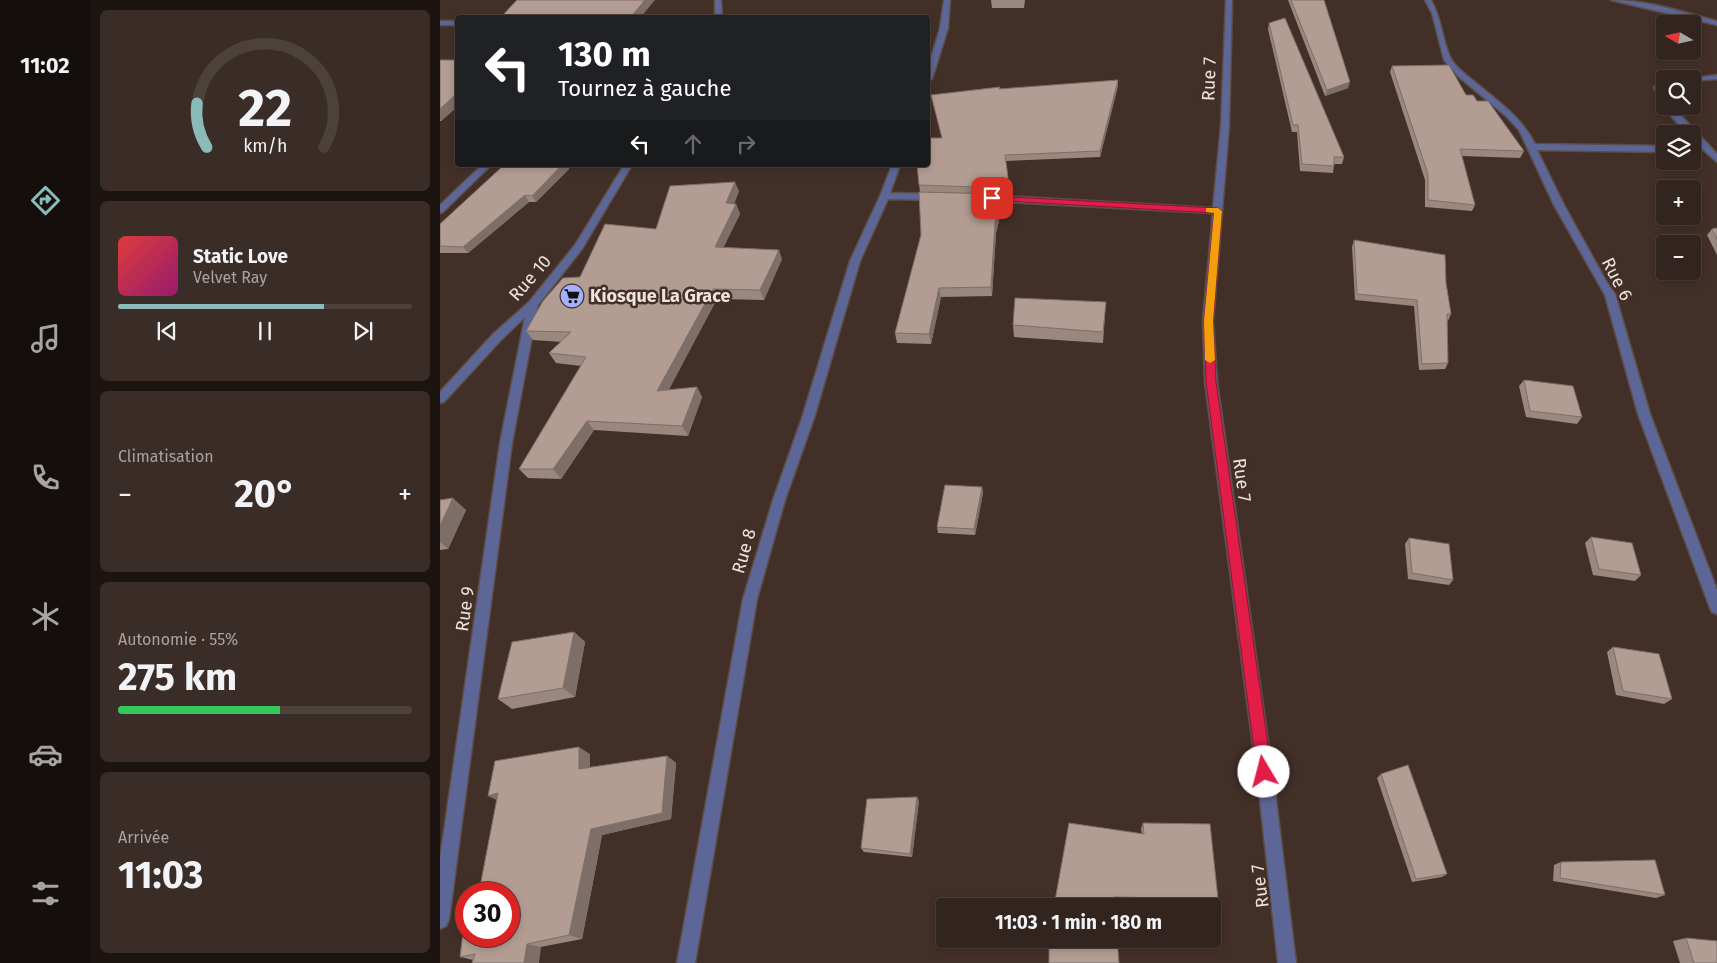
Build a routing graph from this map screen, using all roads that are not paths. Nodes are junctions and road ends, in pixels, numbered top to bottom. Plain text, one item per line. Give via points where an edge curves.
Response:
1 (718, 0) edge
2 (947, 0) edge
3 (1229, 0) edge
4 (1428, 0) edge
5 (1614, 0) edge
6 (1717, 14) edge
7 (719, 15) edge
8 (1688, 15) edge
9 (1701, 17) edge
10 (1701, 18) edge
11 (440, 23) edge
12 (455, 23) edge
13 (1717, 23) edge
14 (930, 73) edge
15 (1717, 77) edge
16 (1701, 78) edge
17 (1675, 115) edge
18 (1684, 125) edge
19 (1701, 144) edge
20 (1531, 147) junction
21 (1656, 149) edge
22 (1701, 150) edge
23 (1707, 150) junction
24 (1717, 159) edge
25 (486, 167) edge
26 (627, 167) edge
27 (895, 167) edge
28 (885, 196) junction
29 (943, 197) edge
30 (972, 198) edge
31 (440, 210) edge
32 (1218, 211) junction
33 (533, 304) junction
34 (440, 399) edge
35 (1716, 605) edge
36 (440, 920) edge
37 (686, 963) edge
38 (1287, 963) edge

1 - 7 street
2 - 14 street via 944,28
3 - 32 street, Rue 7 via 1225,126
4 - 20 street, Rue 6 via 1444,51 1454,68 1509,114 1523,129
5 - 8 street
6 - 9 street
10 - 13 street
11 - 12 street
15 - 16 street
17 - 18 street
19 - 23 street
20 - 21 street
20 - 35 street, Rue 6 via 1559,205 1610,294 1644,414
22 - 23 street
23 - 24 street
25 - 31 street
26 - 33 street, Rue 10 via 579,247
27 - 28 street, Rue 8
28 - 29 street
28 - 37 street, Rue 8 via 855,261 750,599
30 - 32 street
32 - 38 street, Rue 7 via 1208,321 1211,382
33 - 34 street, Rue 10 via 497,337
33 - 36 street, Rue 9 via 506,443

